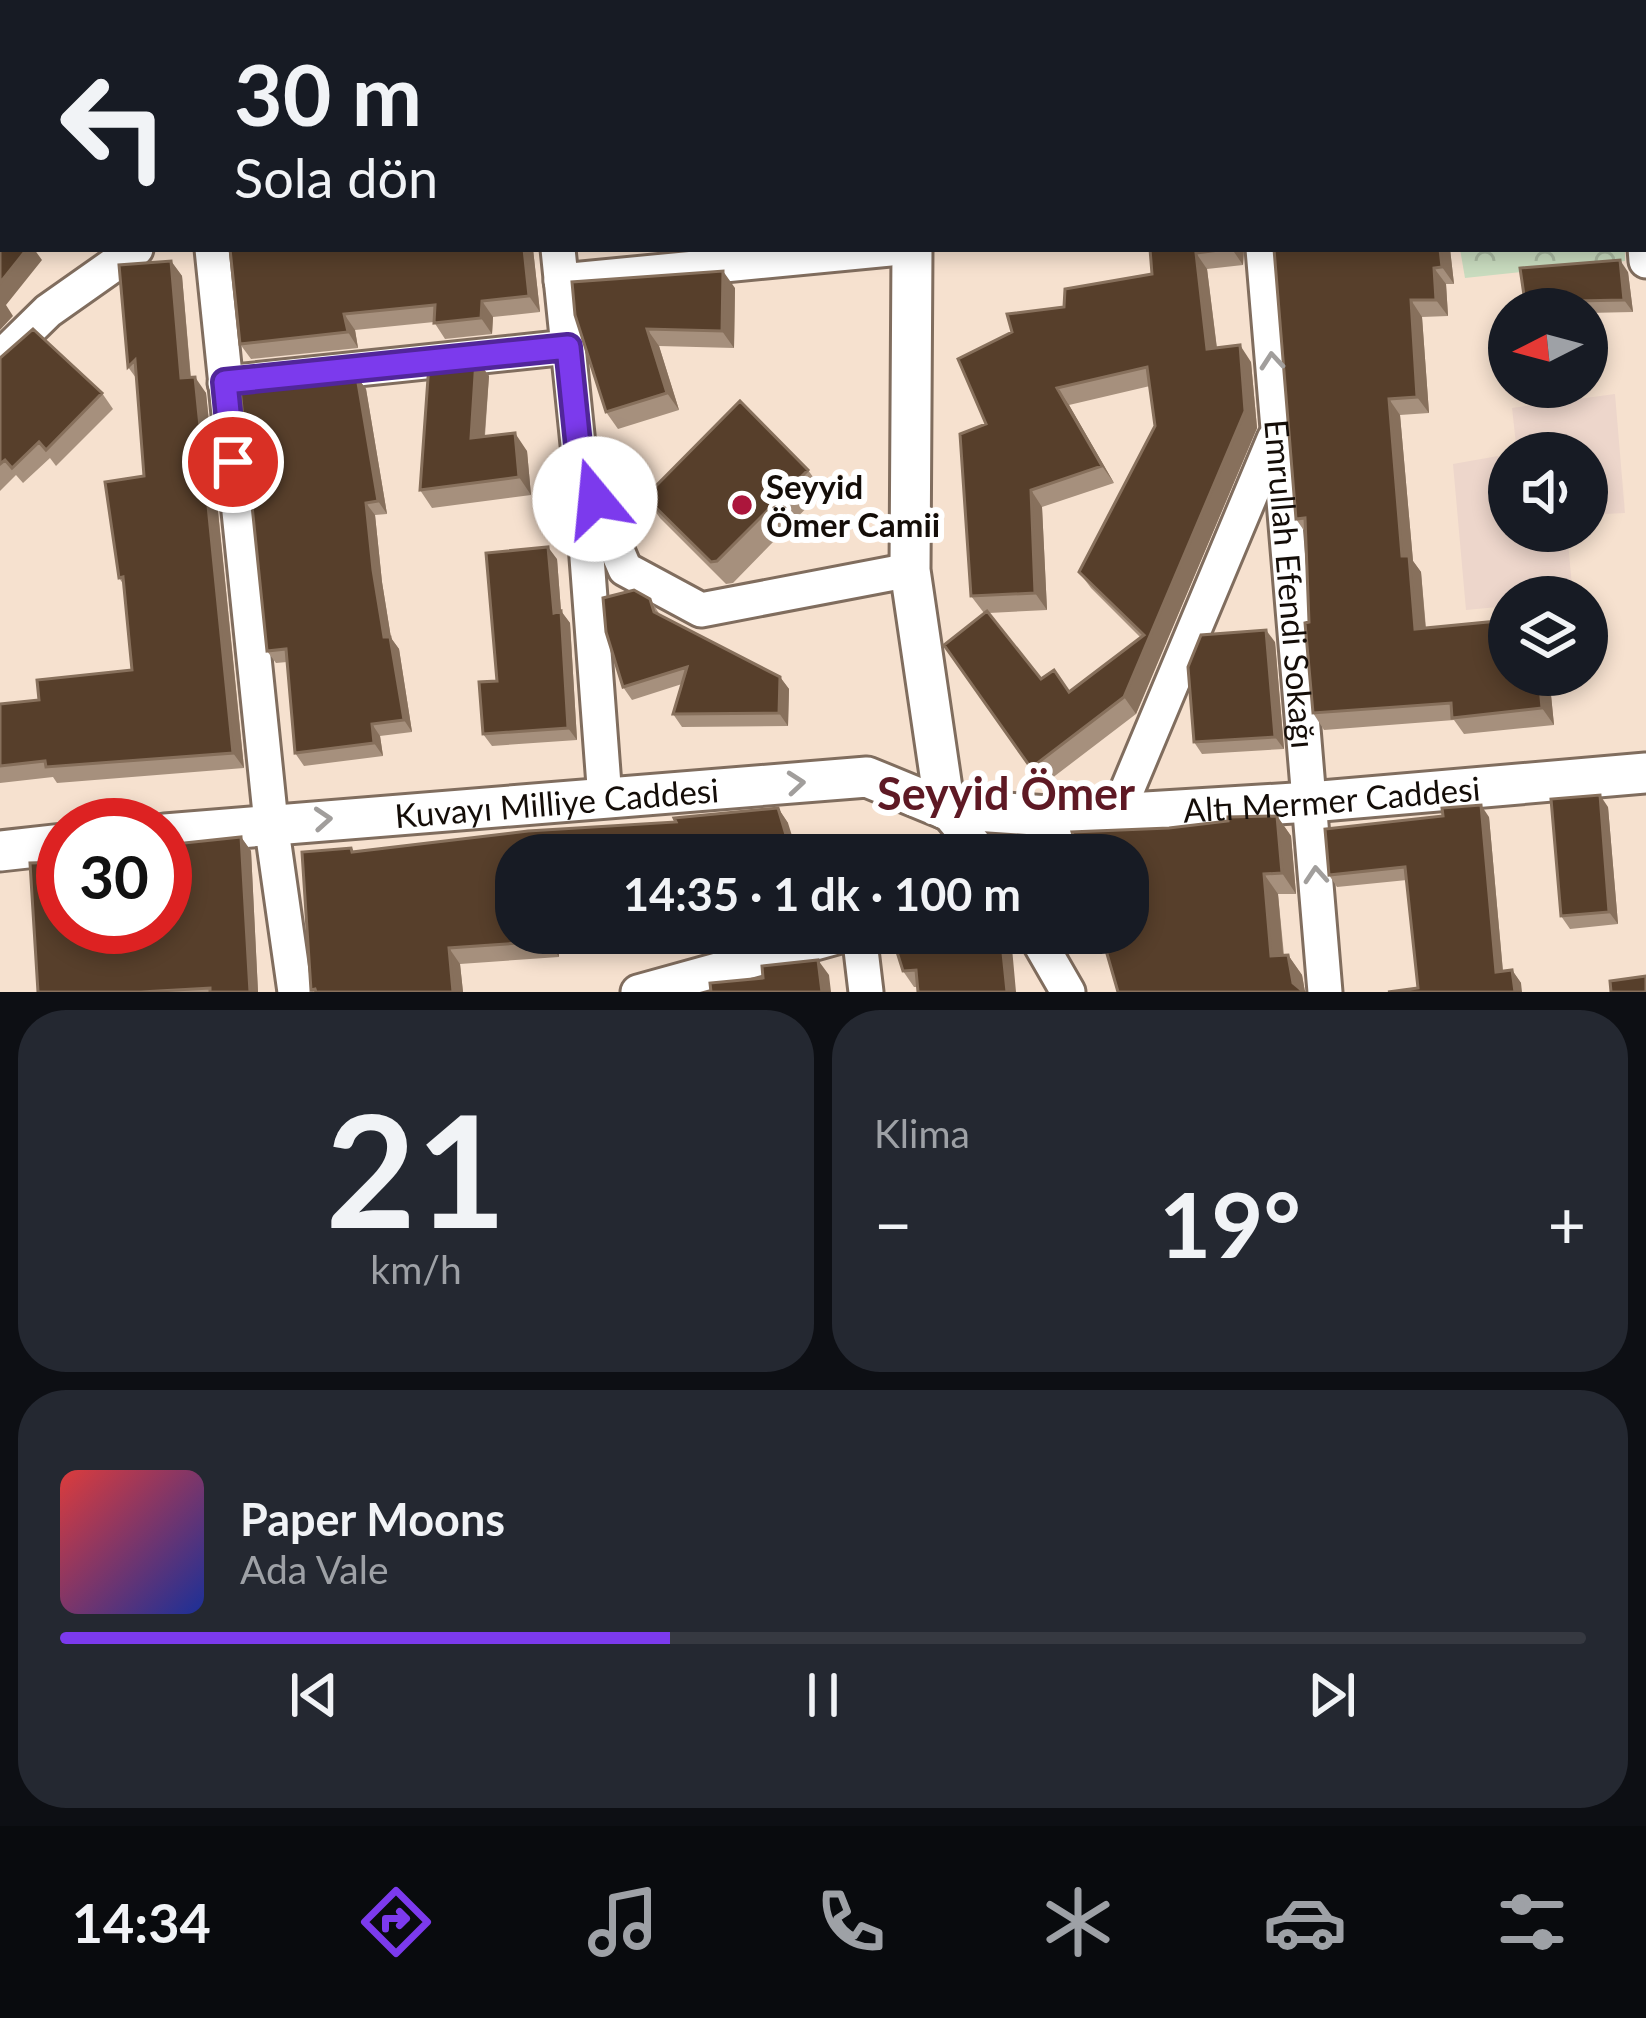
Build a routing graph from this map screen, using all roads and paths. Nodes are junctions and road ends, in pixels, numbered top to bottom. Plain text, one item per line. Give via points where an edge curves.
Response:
1 (132, 252) edge
2 (212, 252) edge
3 (828, 252) edge
4 (912, 252) edge
5 (1263, 252) edge
6 (559, 265) edge
7 (568, 347) junction
8 (0, 358) edge
9 (225, 382) junction
10 (1277, 430) junction
11 (580, 464) junction
12 (910, 570) junction
13 (1646, 773) edge
14 (604, 799) junction
15 (1310, 802) junction
16 (945, 809) junction
17 (1117, 814) junction
18 (271, 823) junction
19 (192, 831) edge
20 (966, 834) edge
21 (36, 847) edge
22 (0, 850) edge
23 (778, 954) edge
24 (859, 954) edge
25 (1046, 954) edge
26 (296, 992) edge
27 (638, 992) edge
28 (866, 992) edge
29 (1068, 992) edge
30 (1325, 992) edge

1 - 8 street via 48,310
2 - 9 street
3 - 6 street
4 - 12 street
10 -> 5 street, Emrullah Efendi Sokağı
6 - 7 street
7 - 9 street
7 - 11 street
9 - 18 street
10 - 15 street, Emrullah Efendi Sokağı
10 - 17 street
11 - 12 street via 625,569 701,610
11 - 14 street
12 - 16 street
13 - 15 street, Altı Mermer Caddesi
14 -> 16 street, Kuvayı Milliye Caddesi via 867,776
18 -> 14 street, Kuvayı Milliye Caddesi
15 - 17 street, Altı Mermer Caddesi
30 -> 15 street, Emrullah Efendi Sokağı
16 - 17 street, Altı Mermer Caddesi
16 - 20 street
18 - 19 street, Kuvayı Milliye Caddesi
18 - 26 street
21 - 22 street
23 - 27 street
24 - 28 street
25 - 29 street

